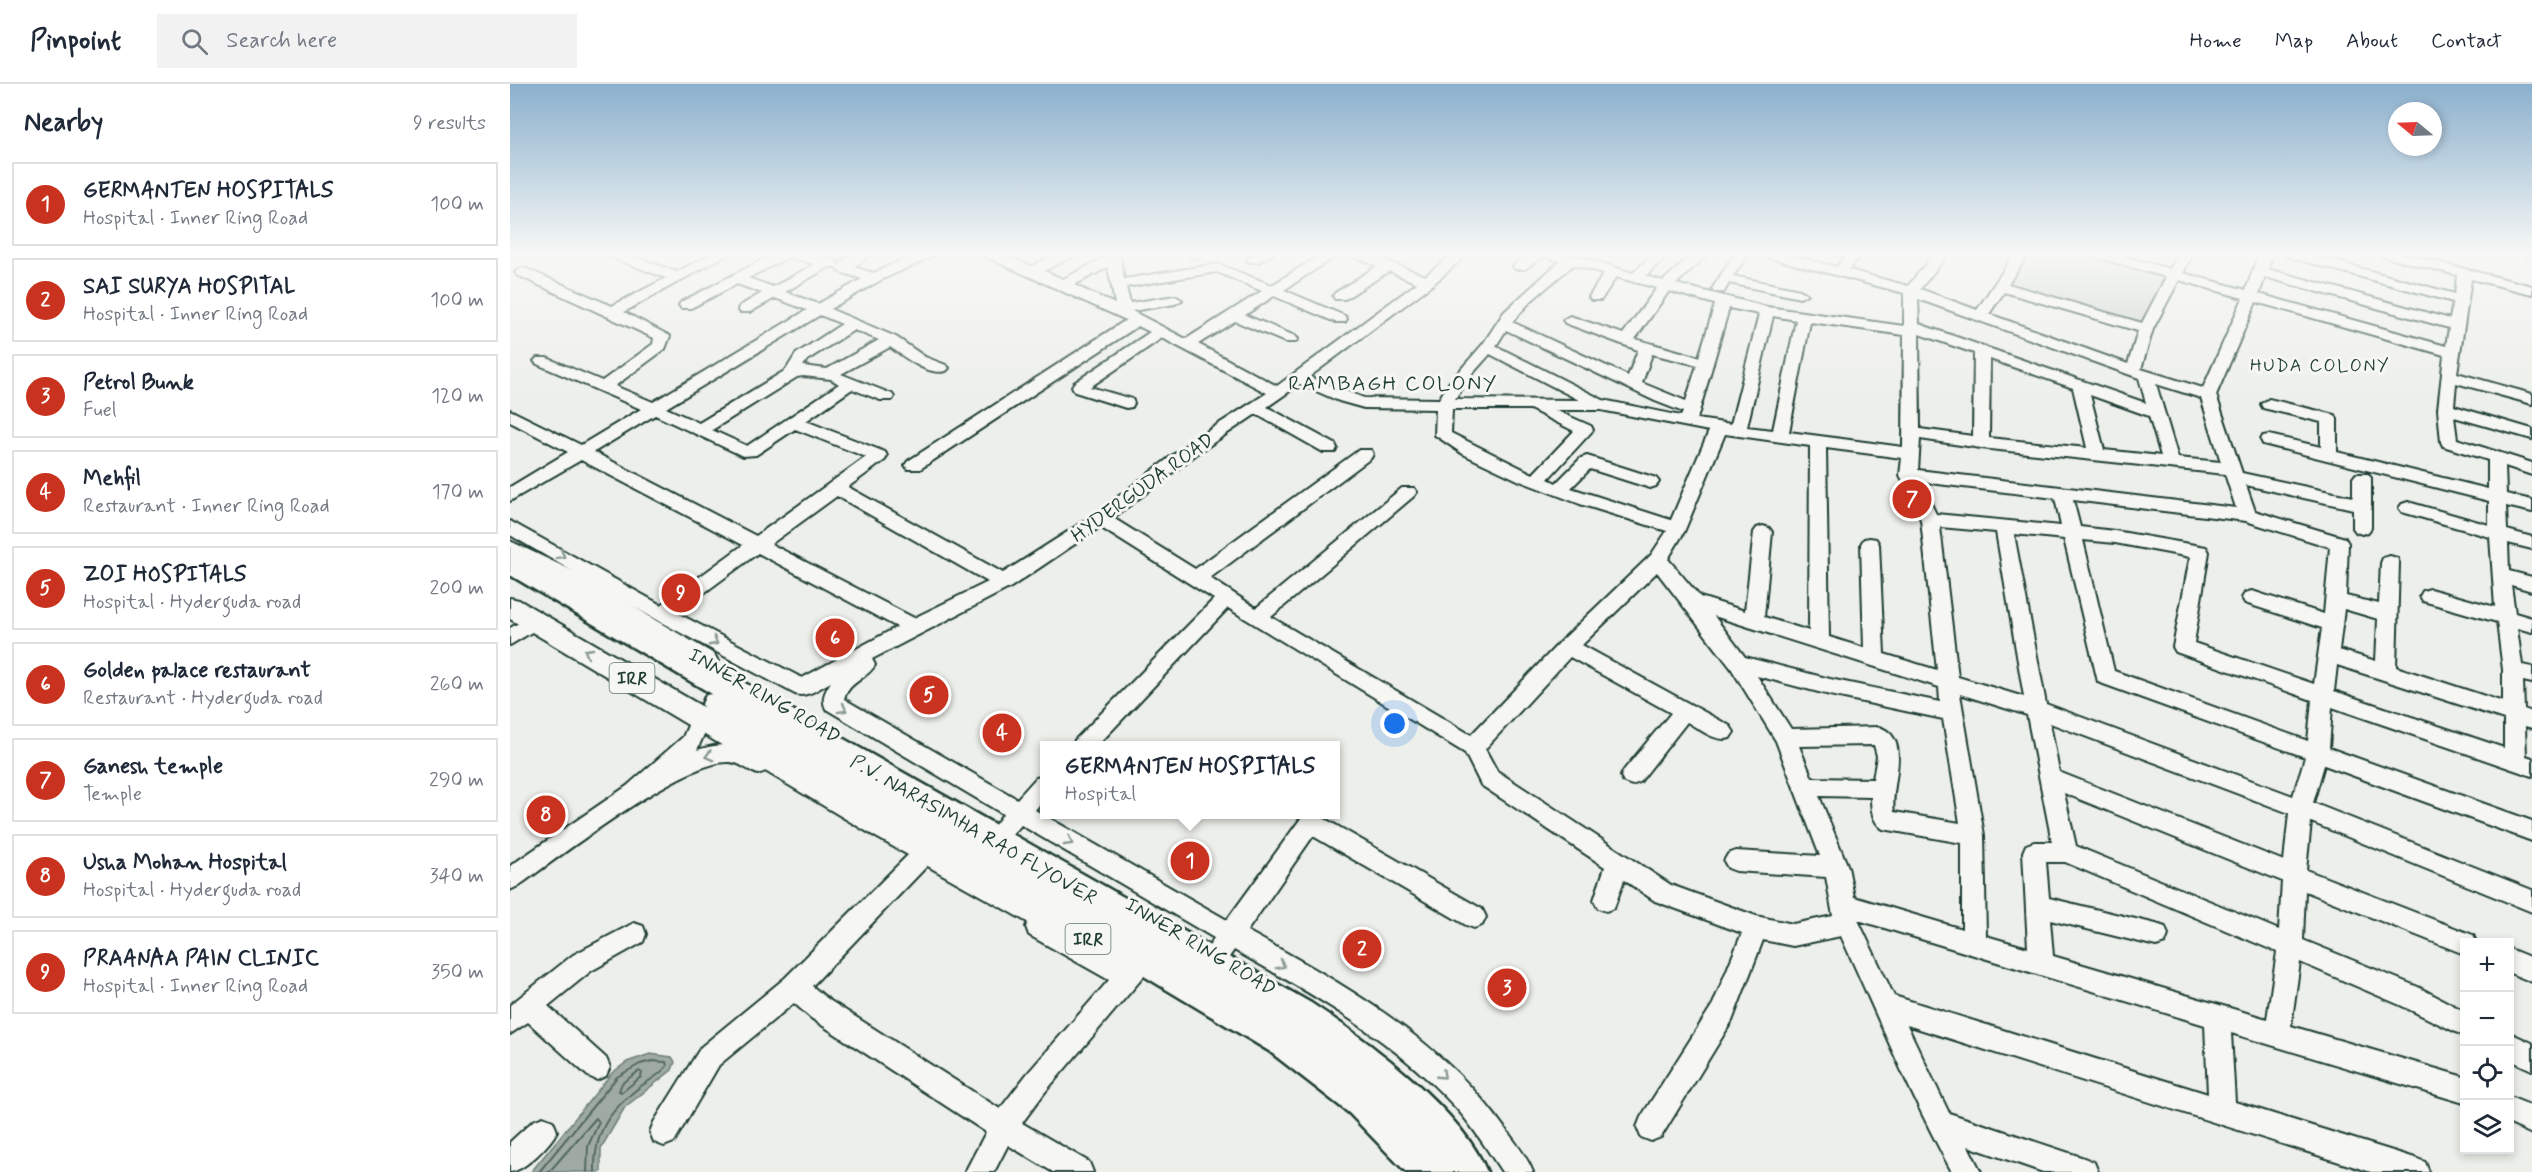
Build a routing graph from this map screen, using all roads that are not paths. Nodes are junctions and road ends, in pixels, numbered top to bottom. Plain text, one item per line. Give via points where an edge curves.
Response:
1 (595, 304) edge
2 (629, 304) edge
3 (754, 304) edge
4 (805, 304) edge
5 (828, 304) edge
6 (837, 304) edge
7 (1104, 304) edge
8 (1125, 304) edge
9 (1162, 304) edge
10 (1255, 304) edge
11 (1303, 304) edge
12 (1398, 304) edge
13 (1520, 304) edge
14 (1653, 304) edge
15 (1718, 304) edge
16 (1732, 304) edge
17 (1911, 304) edge
18 (1946, 304) edge
19 (1988, 304) edge
20 (2065, 304) edge
21 (2160, 304) edge
22 (2248, 304) edge
23 (2276, 304) edge
24 (2376, 304) edge
25 (2461, 304) edge
26 (746, 309) dead end
27 (819, 309) junction
28 (1767, 311) junction
29 (614, 312) junction
30 (1128, 315) junction
31 (1236, 316) junction
32 (1804, 316) junction
33 (1980, 316) junction
34 (836, 317) junction
35 (1340, 319) dead end
36 (1570, 320) dead end
37 (1503, 323) junction
38 (853, 324) junction
39 (2458, 326) junction
40 (1911, 329) junction
41 (2146, 329) junction
42 (1162, 331) junction
43 (1290, 339) dead end
44 (891, 340) junction
45 (1625, 342) junction
46 (1188, 344) junction
47 (1487, 347) junction
48 (1646, 348) junction
49 (1982, 351) junction
50 (2454, 353) junction
51 (542, 361) dead end
52 (1706, 363) junction
53 (941, 368) dead end
54 (792, 373) junction
55 (2140, 373) junction
56 (830, 374) junction
57 (2450, 376) junction
58 (1298, 378) junction
59 (849, 384) junction
60 (1633, 385) junction
61 (2080, 385) junction
62 (604, 387) junction
63 (1278, 393) junction
64 (2208, 395) junction
65 (886, 397) dead end
66 (2532, 399) edge
67 (1126, 403) dead end
68 (1444, 403) junction
69 (1529, 404) junction
70 (2269, 404) dead end
71 (1601, 405) junction
72 (1255, 407) junction
73 (653, 408) junction
74 (2446, 409) junction
75 (2155, 412) junction
76 (510, 415) edge
77 (1689, 416) junction
78 (793, 422) junction
79 (700, 430) junction
80 (1728, 430) junction
81 (1912, 433) junction
82 (2532, 434) edge
83 (1780, 437) junction
84 (2269, 440) dead end
85 (1818, 442) junction
86 (1981, 443) junction
87 (1329, 448) dead end
88 (580, 452) junction
89 (2329, 453) junction
90 (1365, 454) dead end
91 (1911, 454) junction
92 (2097, 455) junction
93 (2496, 458) junction
94 (2171, 464) junction
95 (914, 465) dead end
96 (2532, 469) edge
97 (2235, 473) junction
98 (1909, 475) junction
99 (2362, 478) dead end
100 (1537, 480) junction
101 (1650, 482) dead end
102 (835, 487) junction
103 (1560, 489) junction
104 (1408, 492) dead end
105 (2063, 494) junction
106 (510, 495) edge
107 (2495, 496) junction
108 (2362, 505) junction
109 (2532, 506) edge
110 (2408, 508) dead end
111 (2247, 515) junction
112 (1100, 519) junction
113 (1930, 520) junction
114 (510, 527) edge
115 (1676, 527) junction
116 (2004, 527) junction
117 (2362, 528) dead end
118 (1762, 532) dead end
119 (2073, 533) junction
120 (2499, 535) junction
121 (2532, 543) edge
122 (760, 544) junction
123 (1870, 544) dead end
124 (510, 549) edge
125 (1658, 560) junction
126 (510, 563) edge
127 (2390, 563) dead end
128 (2500, 575) junction
129 (1196, 578) junction
130 (510, 582) edge
131 (1004, 582) junction
132 (2532, 584) edge
133 (2430, 596) dead end
134 (1226, 598) junction
135 (2252, 598) dead end
136 (2336, 600) junction
137 (1693, 602) junction
138 (510, 607) edge
139 (662, 614) junction
140 (2388, 614) junction
141 (1257, 618) junction
142 (2506, 618) junction
143 (1754, 620) junction
144 (535, 621) junction
145 (2333, 624) junction
146 (2532, 625) edge
147 (914, 627) junction
148 (510, 638) edge
149 (890, 640) junction
150 (1819, 642) junction
151 (1568, 646) junction
152 (2328, 655) junction
153 (1874, 658) junction
154 (1738, 663) junction
155 (2386, 672) junction
156 (2523, 672) edge
157 (1949, 682) junction
158 (2323, 694) junction
159 (1685, 710) junction
160 (2038, 710) junction
161 (1952, 713) junction
162 (696, 715) junction
163 (2523, 718) edge
164 (1723, 732) dead end
165 (1785, 738) junction
166 (1088, 741) edge
167 (1473, 747) junction
168 (2317, 752) junction
169 (2523, 764) edge
170 (1632, 776) dead end
171 (2049, 778) junction
172 (1806, 787) junction
173 (1881, 788) junction
174 (1040, 789) edge
175 (635, 793) junction
176 (2301, 808) junction
177 (1301, 819) edge
178 (1304, 819) edge
179 (1011, 821) junction
180 (2532, 831) edge
181 (1973, 835) junction
182 (2066, 852) junction
183 (918, 860) junction
184 (1736, 861) dead end
185 (1618, 863) junction
186 (1836, 867) junction
187 (2294, 875) junction
188 (510, 879) edge
189 (1606, 900) dead end
190 (2532, 901) edge
191 (2036, 906) junction
192 (1845, 915) junction
193 (1474, 917) dead end
194 (1756, 927) junction
195 (634, 934) dead end
196 (2156, 935) dead end
197 (2460, 941) edge
198 (1974, 945) junction
199 (1223, 946) junction
200 (2290, 948) junction
201 (2514, 963) edge
202 (2041, 965) junction
203 (2532, 970) edge
204 (1132, 972) junction
205 (794, 987) junction
206 (1883, 1005) junction
207 (518, 1011) edge
208 (2217, 1017) junction
209 (2460, 1022) edge
210 (2277, 1034) junction
211 (2514, 1048) edge
212 (2532, 1057) edge
213 (597, 1067) dead end
214 (2460, 1089) edge
215 (2222, 1111) junction
216 (2514, 1112) edge
217 (2532, 1120) edge
218 (1940, 1123) junction
219 (1003, 1127) junction
220 (1651, 1127) dead end
221 (543, 1131) dead end
222 (664, 1132) dead end
223 (510, 1160) edge
224 (979, 1172) edge
225 (1079, 1172) edge
226 (1424, 1172) edge
227 (1432, 1172) edge
228 (1467, 1172) edge
229 (1483, 1172) edge
230 (1519, 1172) edge
231 (1967, 1172) edge
232 (2084, 1172) edge
233 (2415, 1172) edge

1 - 29 street
2 - 29 street
3 - 26 street
4 - 27 street
5 - 27 street
6 - 34 street
7 - 30 street
8 - 30 street
9 - 30 street
10 - 31 street
11 - 35 street
12 - 58 street, HYDERGUDA ROAD
13 - 37 street
14 - 45 street
15 - 52 street
16 - 28 street
17 - 40 street
18 - 33 street
19 - 33 street
20 - 41 street
21 - 41 street
22 - 64 street
23 - 50 street
24 - 39 street
25 - 39 street
27 - 34 street
27 - 73 street
28 - 32 street
28 - 80 street
29 - 62 street via 662,336 660,346
30 - 42 street
30 - 95 street
31 - 43 street
31 - 46 street
32 - 40 street
32 - 83 street
33 - 55 street
34 - 38 street
36 - 45 street
37 - 47 street
37 - 60 street
38 - 44 street
38 - 54 street via 801,357
39 - 50 street
40 - 49 street
40 - 81 street
41 - 55 street
42 - 46 street
42 - 67 street via 1080,386
44 - 53 street via 920,360
44 - 56 street
45 - 48 street
46 - 63 street
47 - 68 street via 1457,381
47 - 71 street
48 - 52 street
48 - 60 street
49 - 61 street
49 - 86 street
50 - 57 street
51 - 62 street
52 - 77 street
54 - 56 street via 803,370
54 - 79 street
55 - 64 street
55 - 75 street
56 - 59 street
57 - 66 street
57 - 74 street
58 - 63 street, HYDERGUDA ROAD
58 - 68 street via 1364,403
59 - 65 street
59 - 78 street
60 - 77 street
61 - 75 street
61 - 92 street
62 - 73 street
63 - 72 street, HYDERGUDA ROAD
64 - 97 street
68 - 69 street
68 - 100 street via 1443,435 1471,453
69 - 71 street
69 - 100 street via 1585,430
70 - 89 street via 2329,418
71 - 77 street
72 - 87 street
72 - 112 street, HYDERGUDA ROAD
73 - 79 street
73 - 88 street
74 - 82 street
74 - 93 street via 2449,442
75 - 94 street
76 - 88 street
77 - 80 street
78 - 79 street via 750,451
78 - 102 street via 884,454
80 - 83 street
80 - 115 street
81 - 86 street
81 - 91 street
83 - 85 street
84 - 89 street
85 - 91 street
85 - 150 street
86 - 92 street
88 - 106 street
88 - 122 street
89 - 107 street
90 - 129 street
91 - 98 street
92 - 94 street
93 - 96 street
93 - 107 street
94 - 97 street
97 - 108 street
97 - 111 street
98 - 105 street
98 - 113 street
99 - 108 street
100 - 103 street
101 - 103 street via 1587,462
102 - 122 street
102 - 131 street
103 - 115 street via 1615,511
104 - 141 street
105 - 111 street
105 - 119 street
107 - 109 street
107 - 120 street
108 - 117 street
110 - 120 street
111 - 136 street via 2339,543
112 - 129 street
112 - 131 street, HYDERGUDA ROAD
113 - 116 street
113 - 157 street
114 -> 139 street
115 - 125 street
116 - 119 street
116 - 160 street
118 - 143 street
119 - 158 street via 2200,552 2183,647
119 - 168 street via 2105,676
120 - 121 street
120 - 128 street
122 - 139 street
122 - 147 street
123 - 153 street
124 - 179 main road, INNER RING ROAD / IRR via 587,588 686,650
125 - 137 street
125 - 151 street
126 - 228 highway, P.V. NARASIMHA RAO FLYOVER via 1298,1016 1378,1074 1415,1109
127 - 140 street
128 - 132 street
128 - 142 street
129 - 134 street
130 - 227 highway, P.V. NARASIMHA RAO FLYOVER via 1282,1038 1360,1095
131 - 147 street, HYDERGUDA ROAD
133 - 142 street
134 - 141 street
134 - 166 street
135 - 145 street
136 - 140 street
136 - 145 street
137 - 143 street
137 - 154 street
138 - 144 main road, IRR
139 -> 149 street, HYDERGUDA ROAD via 802,688
140 - 155 street
141 - 167 street
142 - 146 street
142 - 156 street
143 - 150 street
144 - 148 street
162 -> 144 main road, IRR
145 - 152 street
147 - 149 street, HYDERGUDA ROAD
149 -> 179 street via 840,684 832,703
150 - 153 street
151 - 159 street
151 - 167 street
152 - 155 street
152 - 158 street
153 - 157 street
154 - 161 street
154 - 165 street
155 - 163 street
156 - 163 street
157 - 160 street
157 - 161 street
158 - 168 street
158 - 169 street
159 - 164 street
159 - 170 street
160 - 171 street
160 - 176 street
161 - 181 street
162 - 175 street via 699,723 692,742
162 - 204 main road, IRR
163 - 169 street
165 - 172 street
165 - 173 street via 1878,736 1887,747
167 - 185 street via 1489,778
168 - 176 street
168 - 180 street
171 - 182 street
171 - 187 street
172 - 173 street
172 - 186 street
173 - 181 street via 1884,816 1891,822
174 - 179 street
183 -> 175 street via 741,754 716,753 694,761
175 - 188 street
176 - 187 street
176 - 190 street
177 - 199 street
178 - 193 street
179 -> 199 main road, INNER RING ROAD / IRR
181 - 198 street
182 - 191 street via 2034,852
182 - 200 street
183 - 204 street
183 - 205 street
184 - 186 street
185 - 189 street
185 - 194 street via 1663,892
186 - 192 street
187 - 197 street
187 - 200 street
191 - 196 street
191 - 202 street
192 - 194 street via 1793,934
192 - 198 street
192 - 206 street
194 - 220 street via 1723,1012
195 - 207 street via 582,963
198 - 202 street
199 - 229 main road, INNER RING ROAD / IRR via 1388,1064 1462,1139
199 -> 230 street via 1339,999 1388,1032 1461,1094
200 - 209 street via 2409,996
200 - 210 street
201 - 203 street
202 - 208 street
204 - 219 street
204 - 226 main road, IRR via 1239,1017 1319,1069 1392,1133
205 - 219 street via 820,1009
205 - 222 street via 710,1056
206 - 215 street
206 - 218 street
207 - 213 street
208 - 210 street
208 - 215 street
210 - 214 street
211 - 212 street
215 - 233 street
216 - 217 street
218 - 231 street
218 - 232 street
219 - 224 street
219 - 225 street
221 - 223 street

